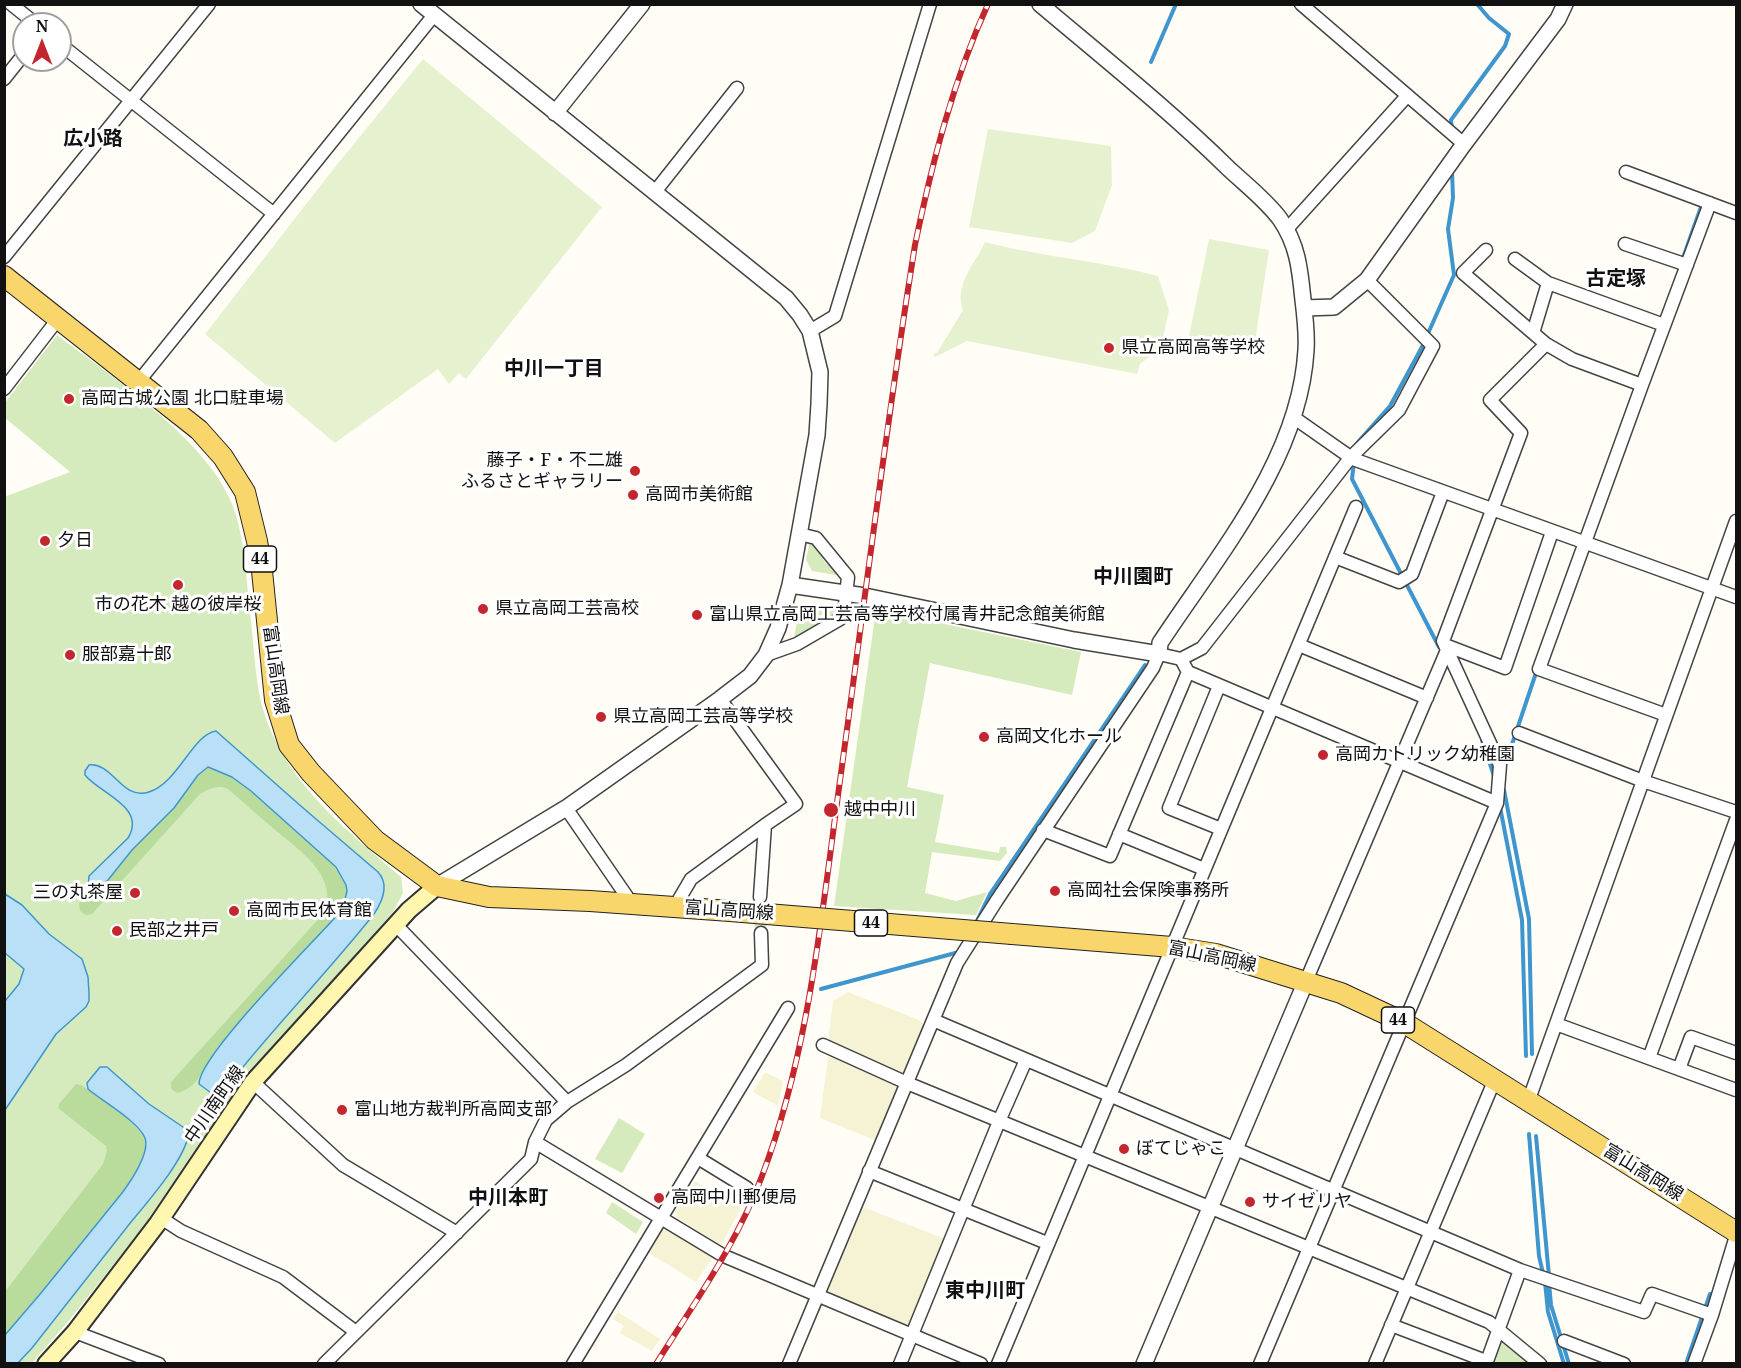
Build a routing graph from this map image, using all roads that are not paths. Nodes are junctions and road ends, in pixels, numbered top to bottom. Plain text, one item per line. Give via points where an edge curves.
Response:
1 (209, 4) edge
2 (421, 4) edge
3 (642, 4) edge
4 (930, 4) edge
5 (1040, 4) edge
6 (1301, 4) edge
7 (1565, 4) edge
8 (434, 15) junction
9 (72, 53) edge
10 (737, 88) dead end
11 (1407, 96) junction
12 (131, 100) junction
13 (555, 113) junction
14 (1464, 144) junction
15 (1626, 172) dead end
16 (654, 193) junction
17 (1710, 203) junction
18 (1737, 213) edge
19 (274, 214) junction
20 (1287, 229) junction
21 (1625, 244) dead end
22 (1486, 250) dead end
23 (4, 257) edge
24 (1515, 259) dead end
25 (1687, 265) junction
26 (4, 276) edge
27 (1367, 280) junction
28 (1548, 283) junction
29 (1304, 308) junction
30 (58, 319) junction
31 (1664, 325) junction
32 (810, 332) junction
33 (1533, 333) junction
34 (1546, 344) junction
35 (139, 381) junction
36 (1642, 385) junction
37 (4, 389) edge
38 (1293, 417) junction
39 (1356, 456) junction
40 (1443, 492) junction
41 (1356, 507) dead end
42 (1491, 509) junction
43 (1737, 521) edge
44 (1552, 532) junction
45 (799, 534) junction
46 (1585, 543) junction
47 (1335, 557) junction
48 (790, 585) junction
49 (1712, 588) junction
50 (847, 594) junction
51 (1737, 597) edge
52 (1299, 645) junction
53 (1446, 648) junction
54 (1159, 654) junction
55 (766, 655) junction
56 (1181, 659) junction
57 (1188, 672) junction
58 (1219, 686) junction
59 (1427, 698) junction
60 (720, 699) junction
61 (1271, 708) junction
62 (1666, 715) junction
63 (1519, 733) dead end
64 (1400, 762) junction
65 (1643, 781) junction
66 (1497, 803) junction
67 (566, 808) junction
68 (1737, 812) edge
69 (1737, 820) edge
70 (765, 825) junction
71 (1043, 830) junction
72 (1221, 830) junction
73 (1119, 834) junction
74 (1731, 850) edge
75 (1204, 869) junction
76 (437, 886) junction
77 (760, 897) tunnel mouth
78 (632, 904) junction
79 (674, 908) junction
80 (396, 925) junction
81 (761, 933) tunnel mouth
82 (1172, 947) junction
83 (1306, 981) junction
84 (788, 1008) dead end
85 (933, 1020) junction
86 (1403, 1022) junction
87 (1556, 1024) junction
88 (824, 1045) dead end
89 (1737, 1053) edge
90 (1649, 1058) junction
91 (1026, 1060) junction
92 (1679, 1069) junction
93 (1495, 1079) junction
94 (253, 1082) junction
95 (908, 1083) junction
96 (1737, 1090) edge
97 (1111, 1096) junction
98 (567, 1102) junction
99 (1528, 1102) junction
100 (1000, 1119) junction
101 (535, 1142) junction
102 (1235, 1147) junction
103 (1086, 1156) junction
104 (698, 1158) junction
105 (869, 1171) junction
106 (747, 1188) dead end
107 (1333, 1190) junction
108 (1209, 1207) junction
109 (962, 1210) junction
110 (660, 1217) junction
111 (161, 1218) junction
112 (1431, 1231) junction
113 (457, 1233) junction
114 (1737, 1234) edge
115 (1047, 1243) junction
116 (1310, 1247) junction
117 (1520, 1270) junction
118 (1407, 1287) junction
119 (817, 1295) junction
120 (1707, 1313) junction
121 (1391, 1325) junction
122 (1498, 1330) junction
123 (75, 1332) junction
124 (356, 1332) junction
125 (912, 1335) junction
126 (1564, 1341) dead end
127 (1486, 1363) edge
128 (46, 1364) edge
129 (159, 1364) edge
130 (324, 1364) edge
131 (573, 1364) edge
132 (789, 1364) edge
133 (900, 1364) edge
134 (981, 1364) edge
135 (998, 1364) edge
136 (1143, 1364) edge
137 (1260, 1364) edge
138 (1375, 1364) edge
139 (1540, 1364) edge
140 (1624, 1364) edge
141 (1694, 1364) edge

1 - 12 street
2 - 8 street
3 - 13 street
4 - 32 street via 835,316
5 - 20 street via 1150,96 1278,216
6 - 11 street
7 - 14 street via 1558,19
8 - 13 street
8 - 19 street
9 - 12 street
10 - 16 street
11 - 14 street
11 - 20 street
12 - 19 street
12 - 23 street
13 - 16 street
14 - 27 street
15 - 17 street
16 - 32 street via 786,298
17 - 18 street
17 - 25 street
19 - 35 street
20 - 29 street via 1297,251
21 - 25 street
22 - 33 street via 1463,273
24 - 28 street
25 - 31 street
26 - 30 main road, 富山高岡線 / 44
27 - 29 street via 1334,307
27 - 39 street via 1433,346 1400,410
28 - 31 street
28 - 33 street
29 - 38 street via 1306,350
30 - 35 main road, 富山高岡線 / 44
30 - 37 street
31 - 36 street
32 - 45 street via 820,372 819,404
33 - 34 street
34 - 36 street via 1572,359
34 - 42 street via 1490,400 1521,433
35 - 76 main road, 富山高岡線 / 44 via 199,430 224,457 245,492 262,571 275,700 289,745 375,840
36 - 46 street
38 - 39 street
38 - 54 street via 1273,470 1160,643
39 - 40 street
39 - 56 street via 1202,648
40 - 42 street
40 - 47 street via 1413,574 1399,582
41 - 47 street
42 - 44 street
42 - 53 street via 1443,640
43 - 49 street
44 - 46 street
44 - 53 street via 1505,668
45 - 48 street
45 - 50 street via 816,538 848,577
46 - 49 street
46 - 62 street via 1539,669
47 - 52 street
48 - 50 street
48 - 55 street
49 - 51 street
49 - 62 street
50 - 54 street
50 - 55 street via 840,619 797,644
52 - 59 street
52 - 61 street
53 - 59 street
53 - 66 street via 1500,765
54 - 56 street
54 - 71 street
55 - 60 street via 750,676
56 - 57 street
57 - 58 street
57 - 73 street
58 - 61 street
58 - 72 street via 1169,808
59 - 64 street
60 - 67 street
60 - 70 street via 796,804
61 - 64 street
61 - 72 street
62 - 65 street
63 - 65 street
64 - 66 street
64 - 83 street
65 - 68 street
65 - 87 street
66 - 86 street
67 - 76 street
67 - 78 street
69 - 74 street
70 - 77 street
70 - 79 street via 691,879
71 - 73 street via 1110,856
71 - 85 street via 957,963
72 - 75 street
73 - 75 street
74 - 90 street
75 - 82 street
76 - 78 main road, 富山高岡線 / 44 via 489,897
76 - 80 main road, 中川南町線
78 - 79 main road, 富山高岡線 / 44
79 - 82 main road, 富山高岡線 / 44, bridge
80 - 94 main road, 中川南町線
80 - 98 street
81 - 98 street via 762,964 626,1065
82 - 83 main road, 富山高岡線 / 44 via 1216,954
82 - 97 street
83 - 86 main road, 富山高岡線 / 44
83 - 102 street
84 - 104 street
85 - 91 street
85 - 95 street
86 - 93 main road, 富山高岡線 / 44
86 - 107 street
87 - 90 street
87 - 99 street
88 - 95 street
89 - 92 street via 1691,1037
90 - 92 street
91 - 97 street
91 - 100 street
92 - 96 street
93 - 99 main road, 富山高岡線 / 44
93 - 112 street
94 - 111 main road, 中川南町線
94 - 113 street via 343,1165
95 - 100 street
95 - 105 street
97 - 102 street
97 - 103 street
98 - 101 street via 546,1120
99 - 114 main road, 富山高岡線 / 44
100 - 103 street
100 - 109 street
101 - 110 street
101 - 113 street via 531,1159
102 - 107 street
102 - 108 street
103 - 108 street
103 - 115 street
104 - 106 street
104 - 110 street
105 - 109 street
105 - 119 street
107 - 112 street
107 - 116 street
108 - 116 street
108 - 136 street
109 - 115 street
109 - 125 street
110 - 119 street via 724,1256
110 - 131 street
111 - 123 main road, 中川南町線
111 - 124 street via 191,1236 283,1277
112 - 117 street
112 - 118 street
113 - 124 street
114 - 120 street
115 - 135 street
116 - 118 street
116 - 137 street
117 - 120 street via 1644,1312 1652,1294
117 - 122 street
118 - 121 street
118 - 122 street
119 - 125 street
119 - 132 street
120 - 141 street
121 - 127 street
121 - 138 street
122 - 127 street
122 - 139 street
123 - 128 main road, 中川南町線
123 - 129 street
124 - 130 street
125 - 133 street
125 - 134 street
126 - 140 street

